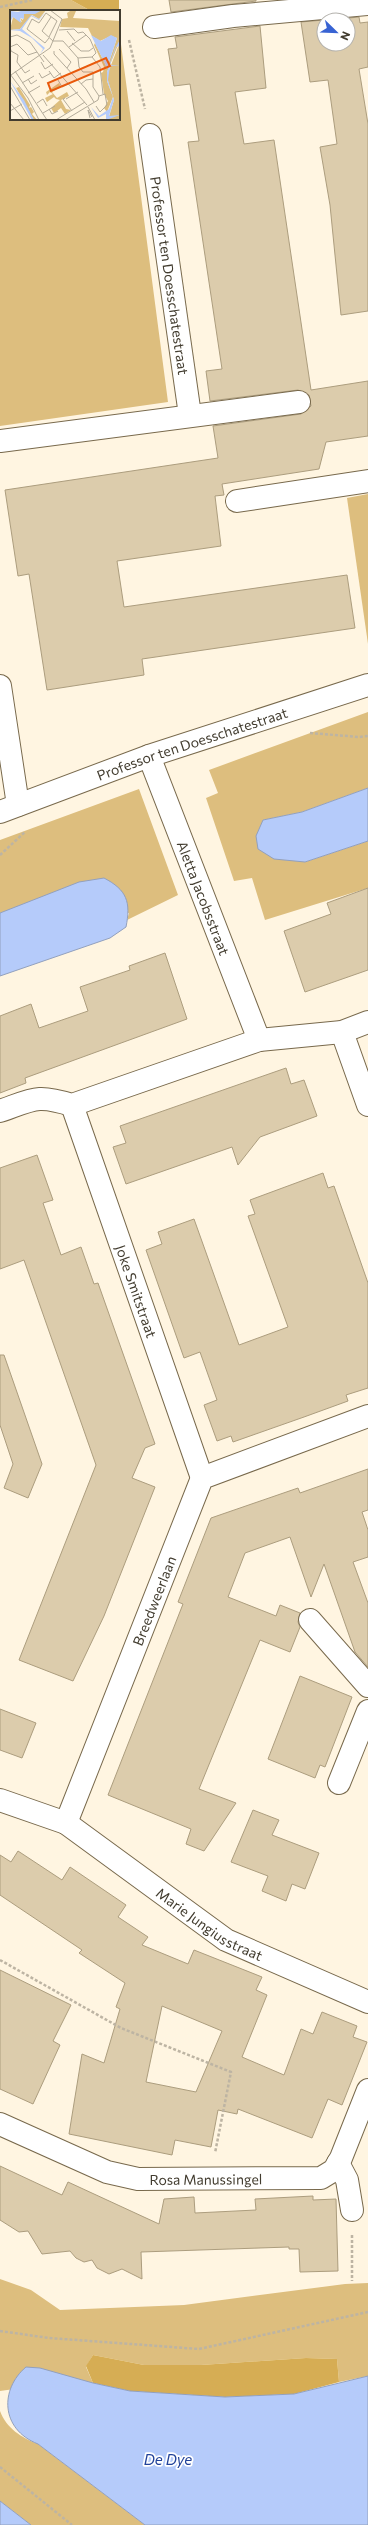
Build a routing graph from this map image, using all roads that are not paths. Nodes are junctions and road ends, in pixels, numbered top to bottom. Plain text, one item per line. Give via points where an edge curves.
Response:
1 (368, 4) edge
2 (232, 8) edge
3 (154, 27) dead end
4 (150, 135) road end
5 (299, 402) dead end
6 (190, 415) junction
7 (0, 442) edge
8 (368, 482) edge
9 (237, 501) dead end
10 (368, 685) edge
11 (0, 686) edge
12 (149, 756) junction
13 (9, 808) edge
14 (368, 1022) edge
15 (342, 1032) junction
16 (259, 1040) junction
17 (72, 1105) junction
18 (368, 1105) edge
19 (0, 1111) edge
20 (368, 1416) edge
21 (202, 1478) junction
22 (310, 1620) dead end
23 (368, 1686) edge
24 (368, 1711) edge
25 (339, 1783) dead end
26 (1, 1805) edge
27 (66, 1823) junction
28 (368, 2002) edge
29 (368, 2090) edge
30 (0, 2124) edge
31 (338, 2163) junction
32 (352, 2210) road end

1 - 2 street
2 - 3 street
4 - 6 street, Professor ten Doesschatestraat
5 - 6 street
6 - 7 street
8 - 9 street
10 - 12 street, Professor ten Doesschatestraat
11 - 13 street, Professor ten Doesschatestraat
12 - 13 street, Professor ten Doesschatestraat
12 - 16 street, Aletta Jacobsstraat
14 - 15 street
15 - 16 street
15 - 18 street
16 - 17 street
17 - 19 street via 48,1097 35,1098
17 - 21 street, Joke Smitstraat
20 - 21 street
21 - 27 street, Breedweerlaan
22 - 23 street
24 - 25 street
26 - 27 street
27 - 28 street, Marie Jungiusstraat via 226,1940
29 - 31 street, Rosa Manussingel
30 - 31 street, Rosa Manussingel via 107,2172 138,2179 321,2178 334,2170
31 - 32 street via 347,2180

